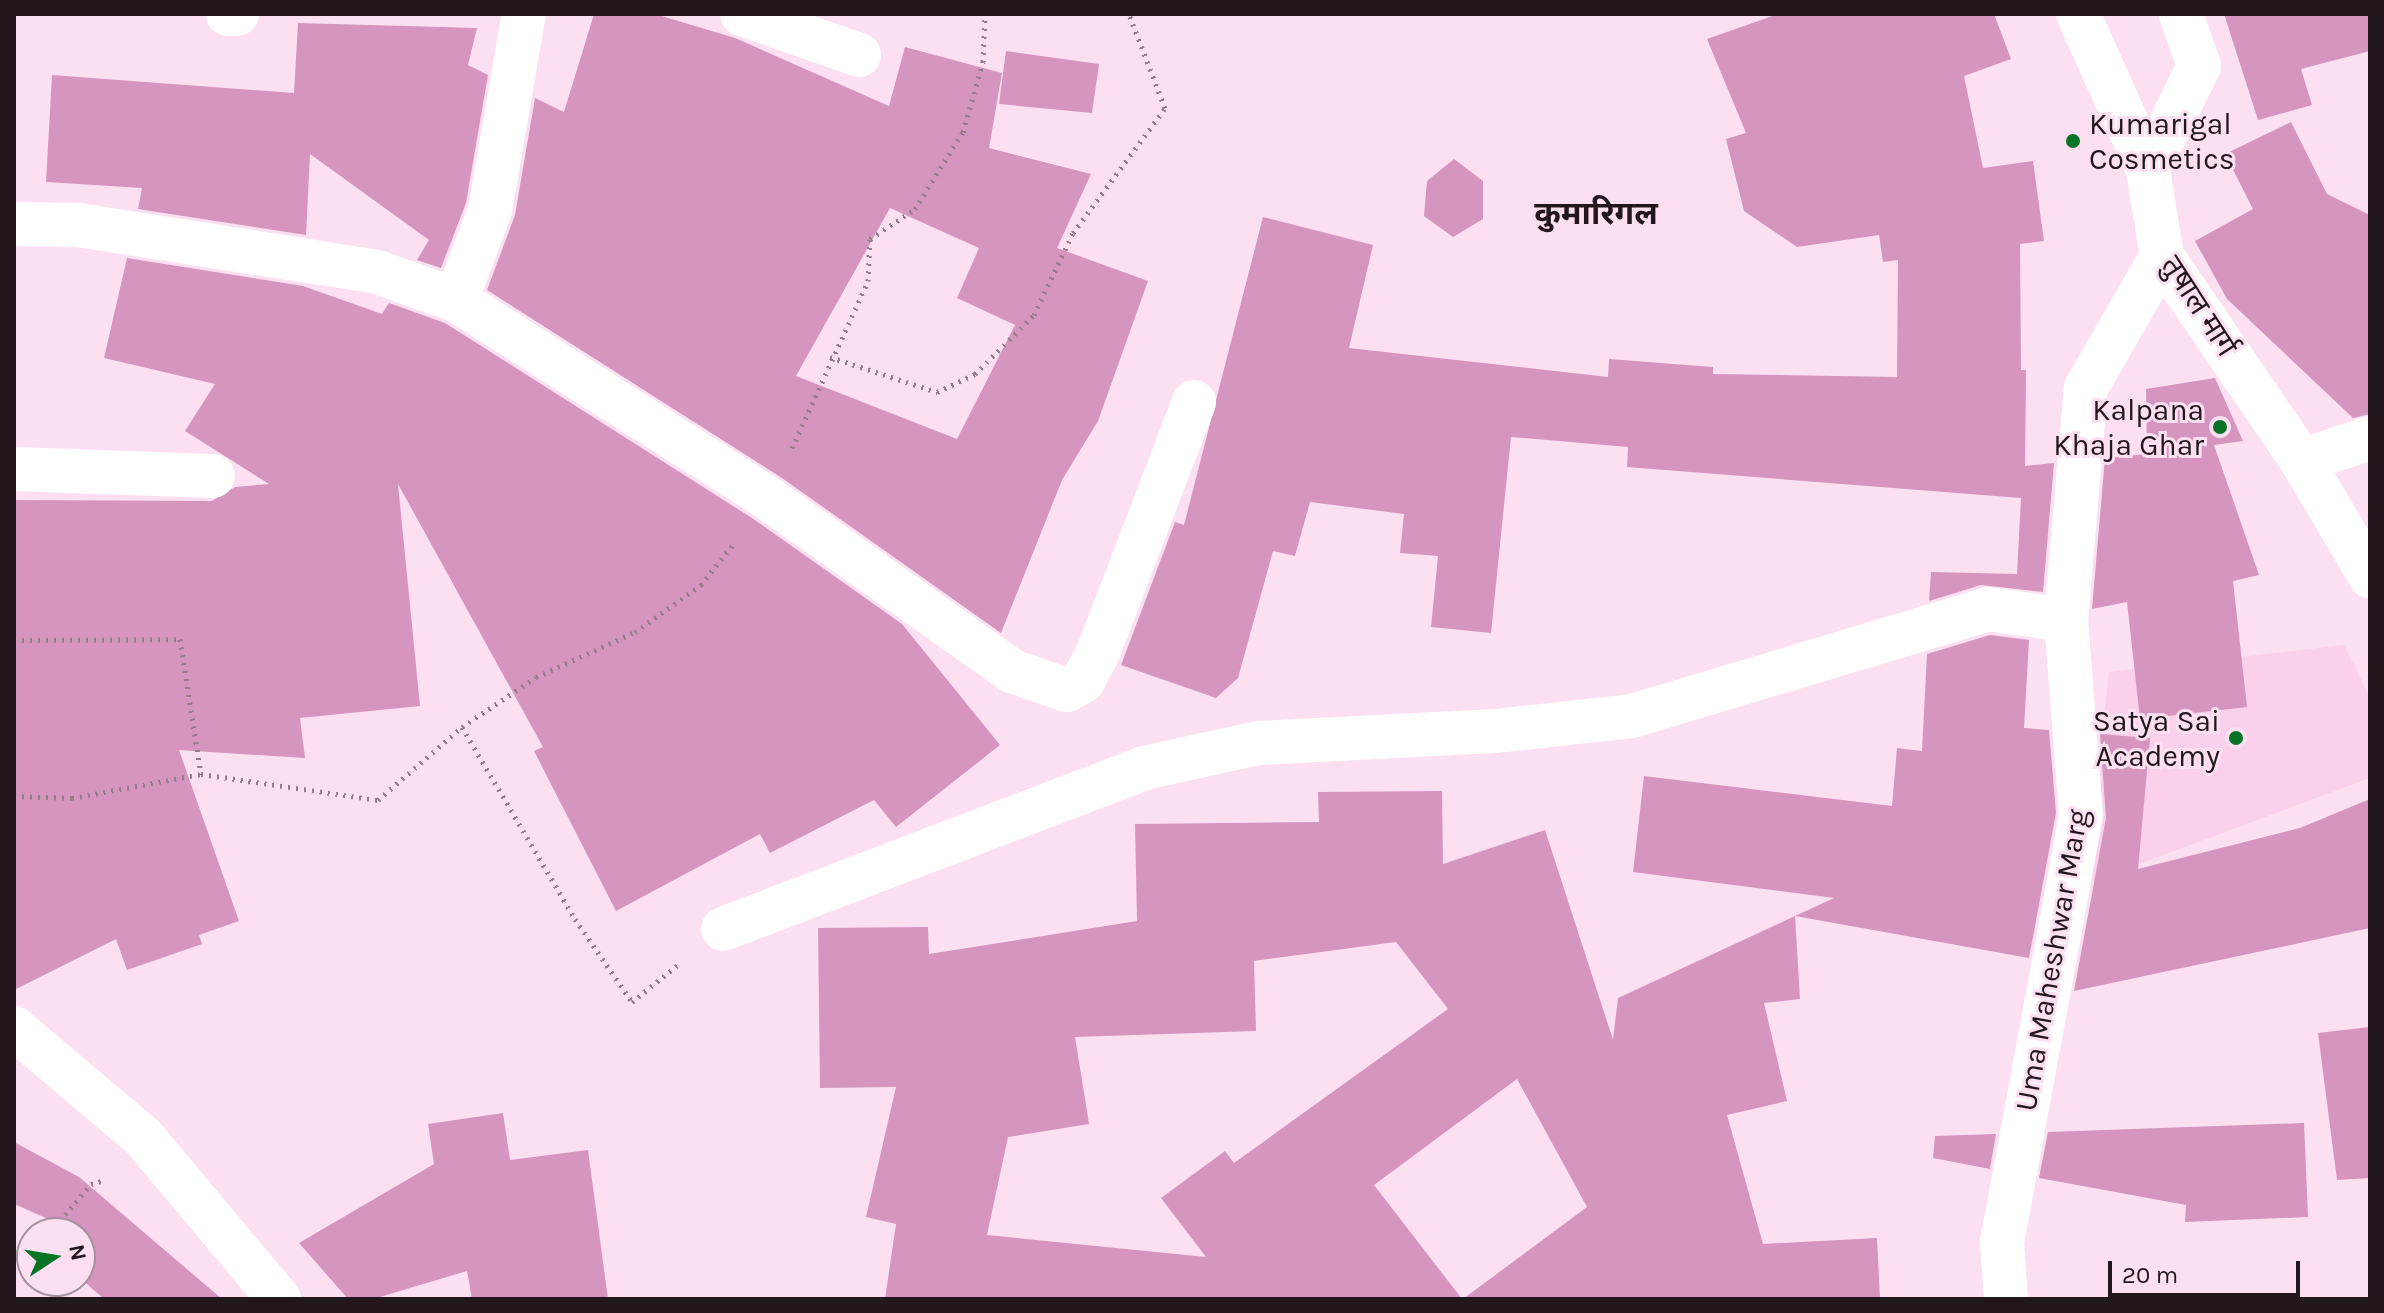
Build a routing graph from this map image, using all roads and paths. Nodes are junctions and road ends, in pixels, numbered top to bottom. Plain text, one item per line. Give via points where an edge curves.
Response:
1 (228, 14) edge
2 (237, 14) edge
3 (524, 14) edge
4 (742, 14) edge
5 (985, 14) edge
6 (1129, 14) edge
7 (2078, 14) edge
8 (2181, 14) edge
9 (859, 55) dead end
10 (2148, 170) junction
11 (14, 224) edge
12 (2162, 256) junction
13 (456, 300) junction
14 (830, 357) junction
15 (1194, 402) dead end
16 (2370, 438) edge
17 (2302, 461) junction
18 (14, 469) edge
19 (213, 476) dead end
20 (769, 499) junction
21 (2370, 576) edge
22 (2066, 620) junction
23 (14, 640) edge
24 (462, 727) junction
25 (201, 774) junction
26 (14, 796) edge
27 (723, 929) joint
28 (14, 1028) edge
29 (172, 1167) junction
30 (63, 1217) edge
31 (279, 1299) edge
32 (2006, 1299) edge

1 - 2 street
3 - 13 street via 490,210
4 - 9 street
5 - 14 path via 983,62 963,132 915,209 870,239 868,281
6 - 14 path via 1165,108 1073,233 1034,315 975,374 937,392
7 - 10 street, तुषाल मार्ग
8 - 10 street via 2199,66
10 - 12 street, तुषाल मार्ग
11 - 13 street via 78,225 377,272
12 - 17 street, तुषाल मार्ग
12 - 22 street, Uma Maheshwar Marg via 2086,388
13 - 20 street
14 - 20 path
15 - 20 street via 1097,655 1083,681 1067,690 1012,671
16 - 17 street
17 - 21 street, तुषाल मार्ग
18 - 19 street
20 - 24 path via 701,585 635,632 536,677
22 - 27 street via 1988,609 1632,716 1495,731 1259,743 1144,768
22 - 32 street, Uma Maheshwar Marg via 2081,814 2002,1242
23 - 25 path via 180,639
24 - 25 path via 378,800
24 - 27 path via 575,919 632,1002
25 - 26 path via 72,798
28 - 29 street
29 - 30 path via 91,1184
29 - 31 street

